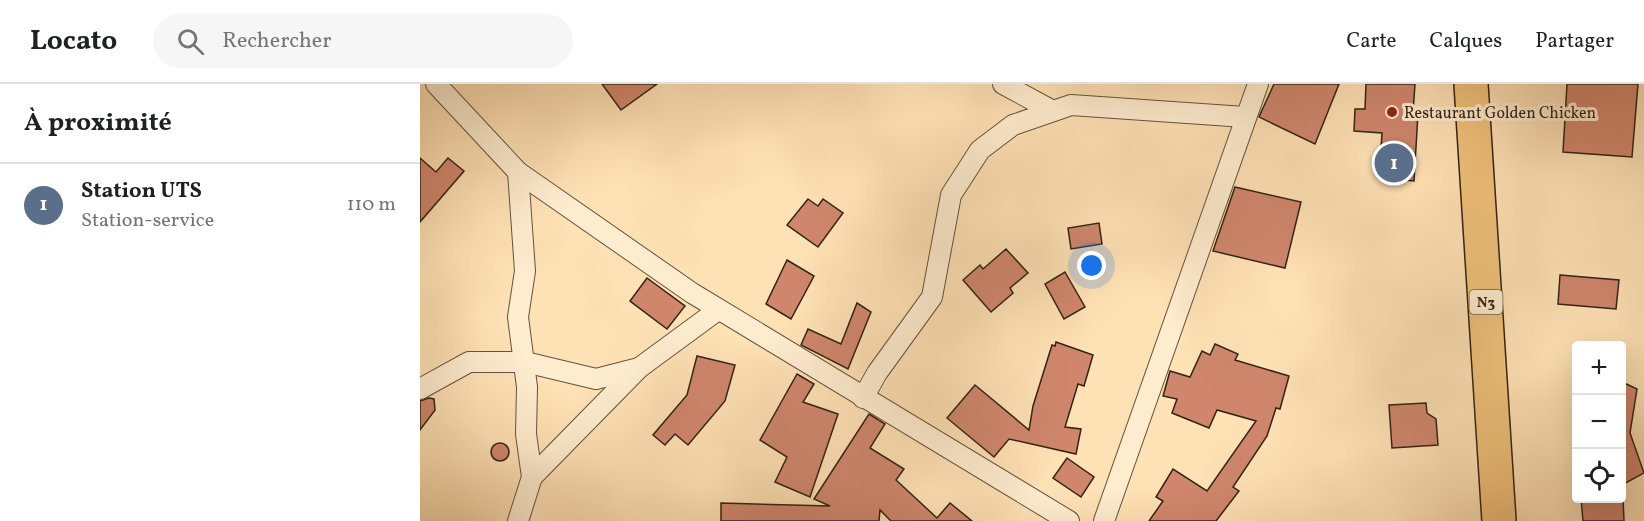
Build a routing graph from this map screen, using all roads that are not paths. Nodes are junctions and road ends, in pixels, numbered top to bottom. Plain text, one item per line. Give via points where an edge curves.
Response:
1 (436, 84) edge
2 (1003, 84) edge
3 (1258, 84) edge
4 (1471, 84) edge
5 (1053, 111) junction
6 (1245, 117) junction
7 (518, 172) junction
8 (718, 310) junction
9 (525, 362) junction
10 (639, 368) junction
11 (420, 389) edge
12 (863, 398) junction
13 (532, 477) junction
14 (518, 521) edge
15 (1069, 521) edge
16 (1104, 521) edge
17 (1499, 521) edge

1 - 7 street
2 - 5 street
3 - 6 street
4 - 17 highway, N3
5 - 6 street via 1071,105
5 - 12 street via 1013,125 980,150 951,195 932,297
6 - 16 street
7 - 8 street
7 - 9 street via 525,271 518,317
8 - 10 street
8 - 12 street
9 - 10 street via 596,379
9 - 11 street via 469,362
9 - 13 street via 526,434
10 - 13 street
12 - 15 street
13 - 14 street

